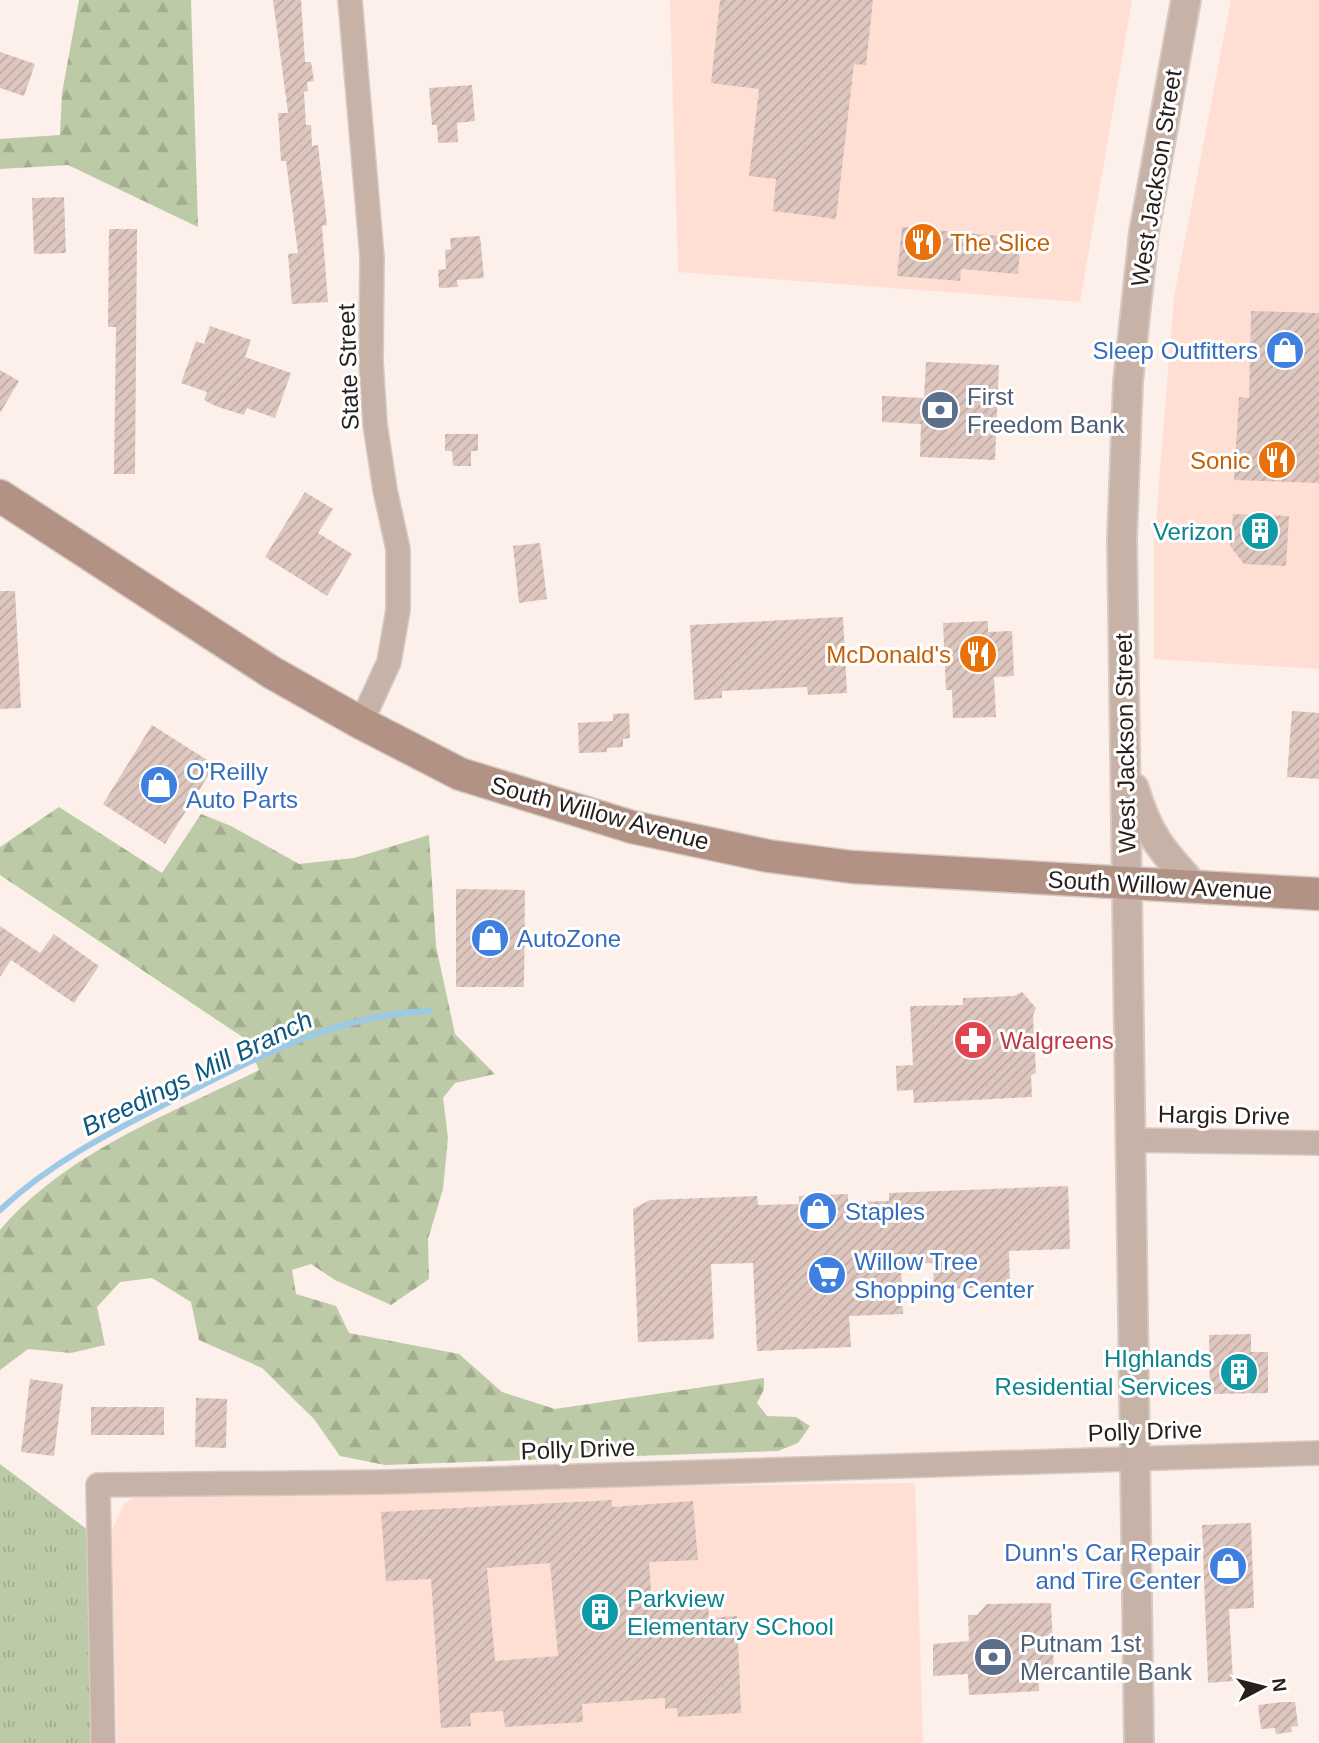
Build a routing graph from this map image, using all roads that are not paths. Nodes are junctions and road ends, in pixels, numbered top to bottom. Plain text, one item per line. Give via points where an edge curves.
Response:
1 (350, 0) edge
2 (1186, 0) edge
3 (0, 496) edge
4 (361, 723) junction
5 (1125, 758) junction
6 (1126, 884) junction
7 (1196, 888) junction
8 (1319, 894) edge
9 (1128, 1140) junction
10 (1319, 1143) edge
11 (1319, 1452) edge
12 (1137, 1457) junction
13 (103, 1743) edge
14 (1139, 1743) edge

1 - 4 street, State Street via 372,257 375,424 398,549 398,610 389,662
2 - 5 street, West Jackson Street via 1144,232 1128,382 1122,538
3 - 4 main road, South Willow Avenue via 271,672
4 - 6 main road, South Willow Avenue via 460,774 632,827 744,851 852,867
5 - 6 street, West Jackson Street
5 - 7 street via 1144,823 1160,849
6 - 7 main road, South Willow Avenue
6 - 9 street, West Jackson Street
7 - 8 main road, South Willow Avenue
9 - 10 street, Hargis Drive
9 - 12 street, West Jackson Street
11 - 12 street, Polly Drive
12 - 13 street, Polly Drive via 387,1482 98,1485
12 - 14 street, West Jackson Street

